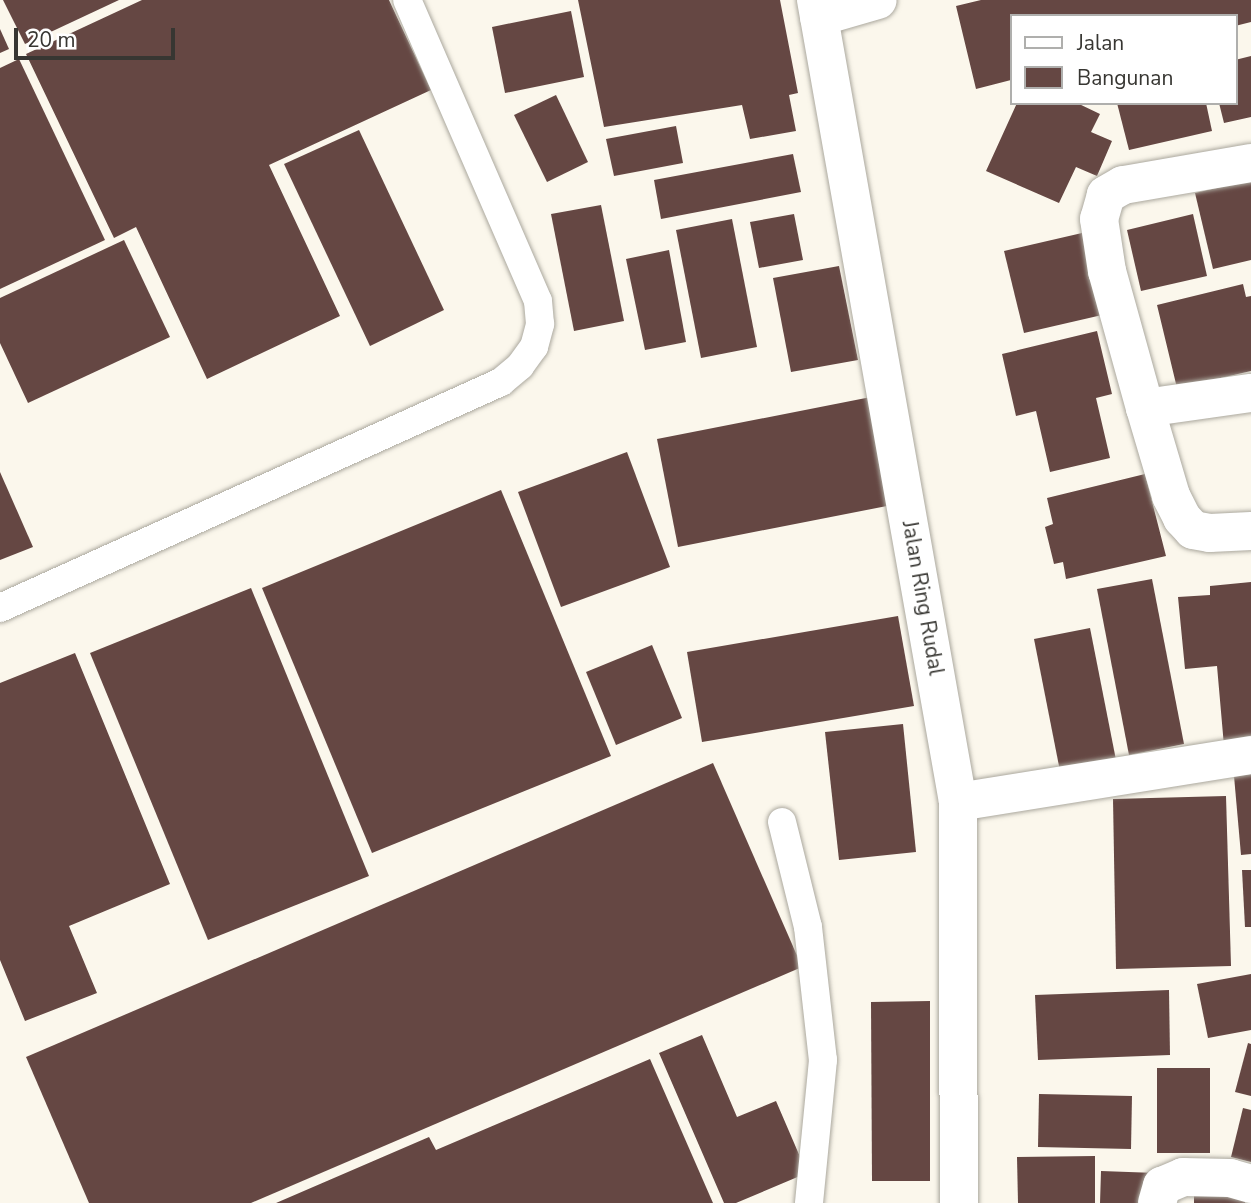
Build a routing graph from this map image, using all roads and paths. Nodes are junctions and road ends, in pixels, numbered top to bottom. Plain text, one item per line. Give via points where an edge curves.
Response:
1 (407, 0) edge
2 (878, 0) edge
3 (818, 8) edge
4 (1251, 163) edge
5 (1251, 393) edge
6 (1145, 408) junction
7 (1251, 531) edge
8 (0, 608) edge
9 (1251, 755) edge
10 (958, 802) junction
11 (782, 822) dead end
12 (1251, 1184) edge
13 (809, 1203) edge
14 (959, 1203) edge
15 (1157, 1203) edge

1 - 8 lane via 538,301 540,324 534,348 500,382
2 - 3 street
3 - 10 street, Jalan Ring Rudal
4 - 6 street via 1123,185 1106,195 1101,205 1107,271
5 - 6 street
6 - 7 street via 1182,518 1193,530
9 - 10 street
10 - 14 street, Jalan Ring Rudal
11 - 13 lane via 808,927 823,1060
12 - 15 street via 1230,1178 1183,1177 1162,1186

